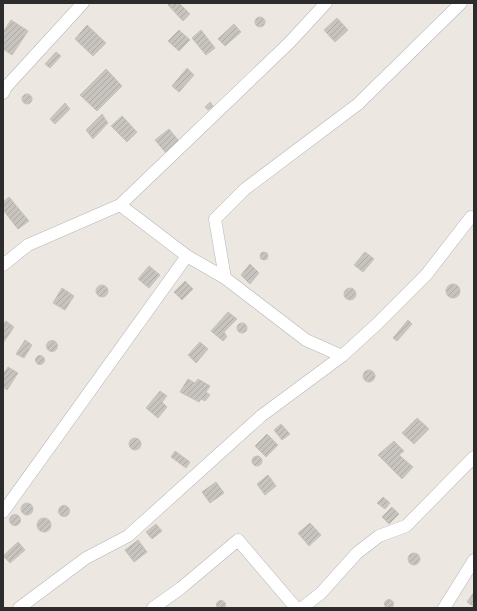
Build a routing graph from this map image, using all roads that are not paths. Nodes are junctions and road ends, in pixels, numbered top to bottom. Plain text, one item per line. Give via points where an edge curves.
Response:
1 (83, 3) edge
2 (326, 3) edge
3 (461, 3) edge
4 (3, 93) edge
5 (120, 205) junction
6 (471, 218) dead end
7 (187, 256) junction
8 (3, 266) edge
9 (224, 278) junction
10 (342, 356) junction
11 (474, 457) edge
12 (3, 512) edge
13 (474, 560) edge
14 (19, 608) edge
15 (153, 608) edge
16 (296, 608) edge
17 (302, 608) edge
18 (444, 608) edge

1 - 4 street
2 - 5 street via 290,43
3 - 9 street via 358,104 245,189 216,219
5 - 7 street
5 - 8 street via 28,245
6 - 10 street via 426,275
7 - 9 street
7 - 12 street
9 - 10 street via 306,340
10 - 14 street via 261,416 128,536 86,558
11 - 17 street via 406,526 379,536 357,553 321,593
13 - 18 street
15 - 16 street via 238,540

